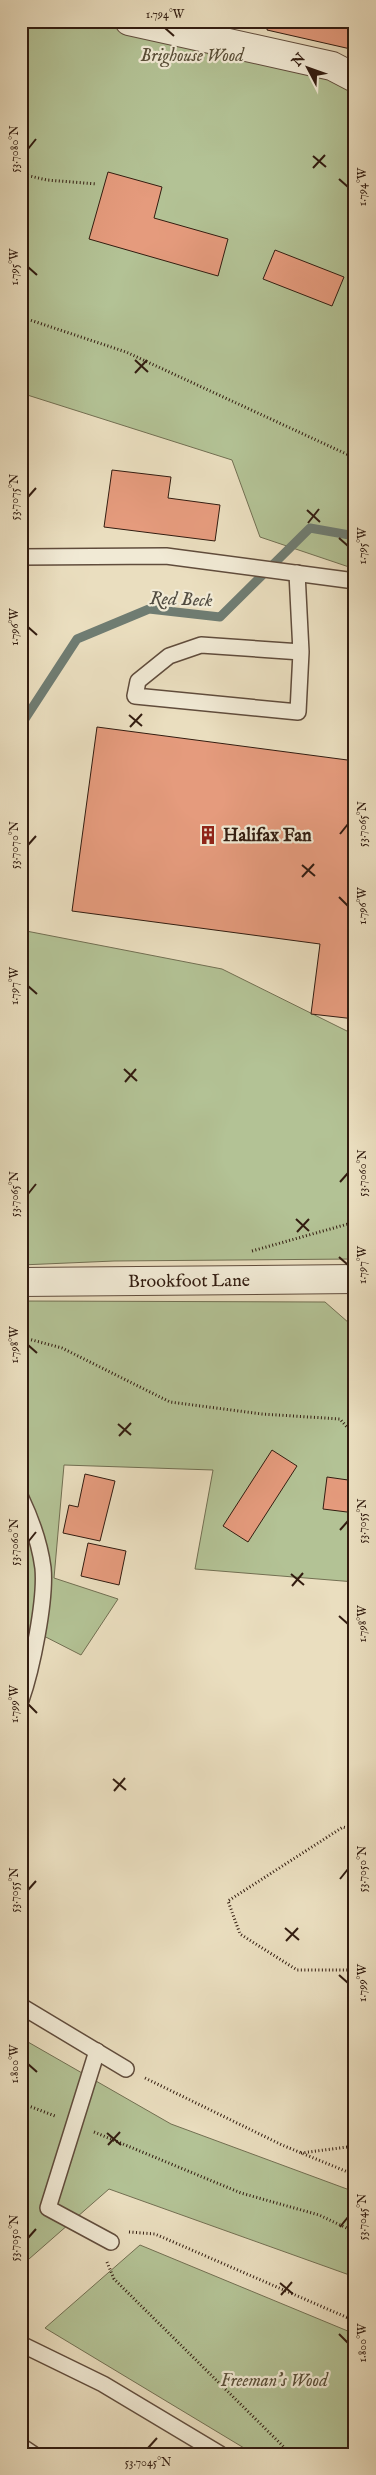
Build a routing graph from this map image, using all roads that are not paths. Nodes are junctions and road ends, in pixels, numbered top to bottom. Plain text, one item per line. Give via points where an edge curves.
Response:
1 (129, 21) edge
2 (355, 78) edge
3 (21, 557) edge
4 (292, 573) junction
5 (355, 581) edge
6 (301, 652) junction
7 (355, 1279) edge
8 (21, 1282) edge
9 (21, 1498) edge
10 (21, 1700) edge
11 (21, 2006) edge
12 (97, 2051) junction
13 (126, 2069) road end
14 (111, 2242) road end
15 (21, 2344) edge
16 (21, 2446) edge
17 (33, 2454) edge
18 (220, 2454) edge

1 - 2 street via 332,66
3 - 4 lane via 166,556
4 - 5 lane
4 - 6 lane
6 - 6 lane via 298,712 135,696 138,681 169,656 201,645
7 - 8 street, Brookfoot Lane
9 - 10 lane via 30,1518 43,1568 40,1618
11 - 12 lane
12 - 13 lane
12 - 14 lane via 48,2208
15 - 18 lane via 103,2384
16 - 17 lane

